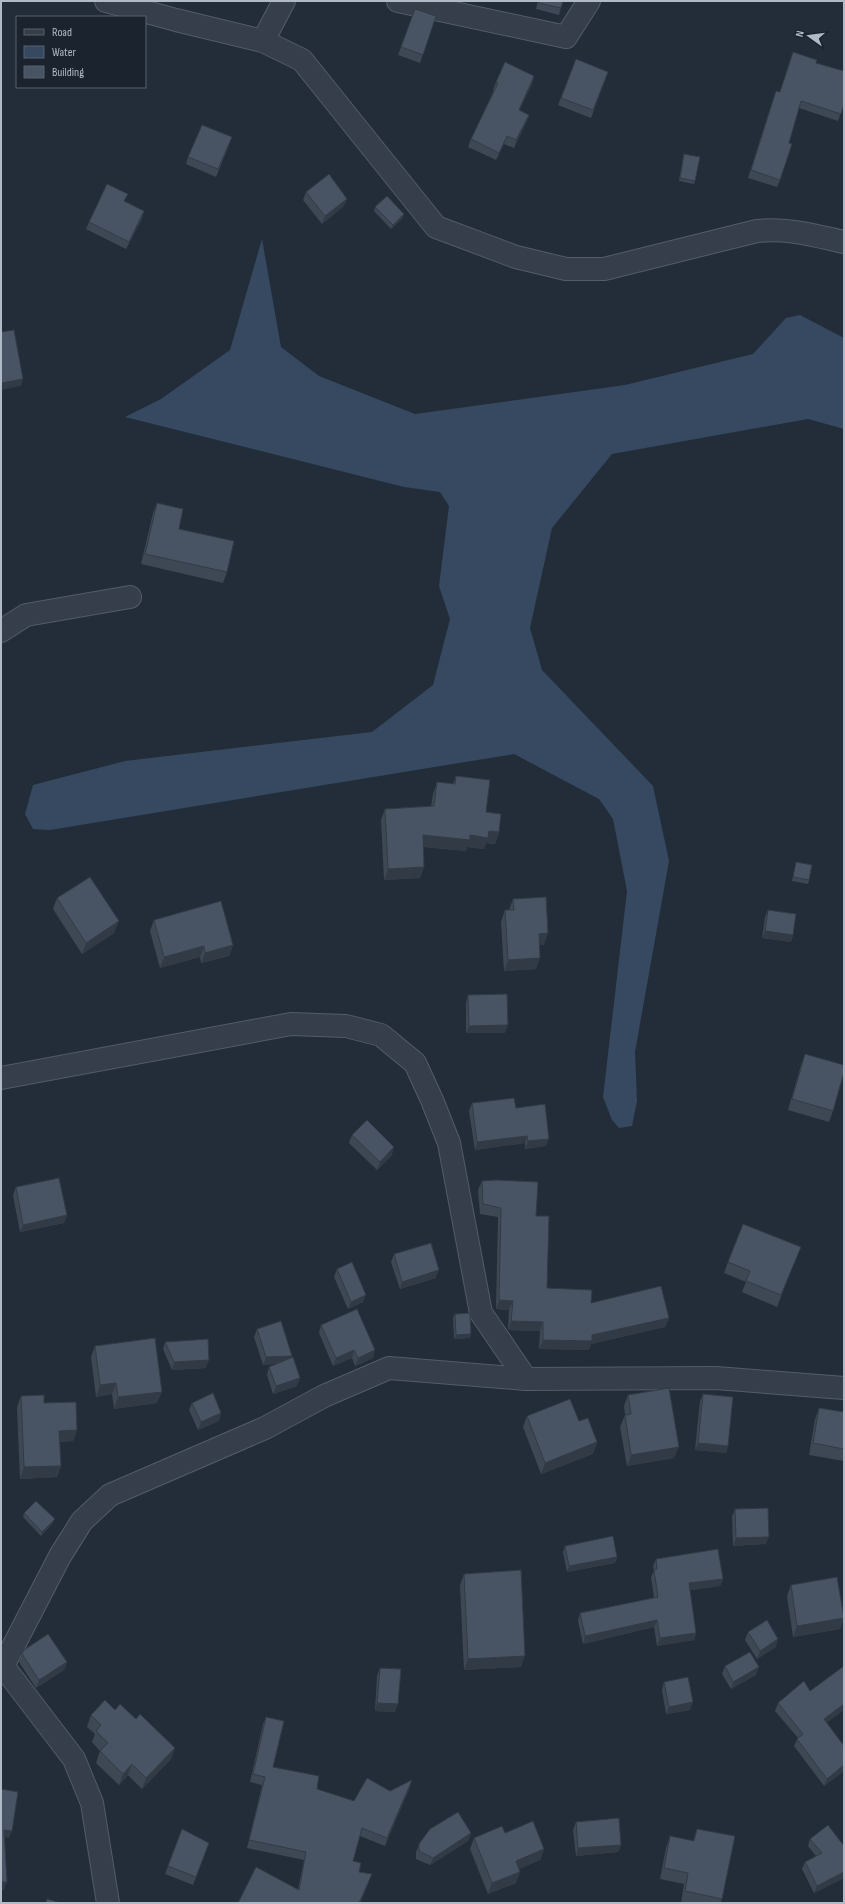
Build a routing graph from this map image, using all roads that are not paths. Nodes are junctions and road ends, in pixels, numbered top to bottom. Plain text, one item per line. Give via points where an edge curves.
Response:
1 (106, 1) edge
2 (284, 1) edge
3 (398, 1) edge
4 (589, 1) edge
5 (172, 11) edge
6 (263, 41) junction
7 (844, 242) edge
8 (130, 597) dead end
9 (1, 631) edge
10 (1, 1078) edge
11 (526, 1379) junction
12 (844, 1388) edge
13 (2, 1666) edge
14 (108, 1903) edge

1 - 5 street
2 - 6 street
3 - 4 street via 566,37
5 - 6 street
6 - 7 street via 302,60 436,227 516,258 566,269 604,269 757,231 778,229
8 - 9 street via 26,615
10 - 11 street via 292,1024 346,1026 381,1035 415,1063 432,1100 449,1143 481,1313
11 - 12 street via 716,1378
11 - 13 street via 389,1368 324,1396 265,1428 110,1495 82,1522 60,1556
13 - 14 street via 74,1759 92,1803

